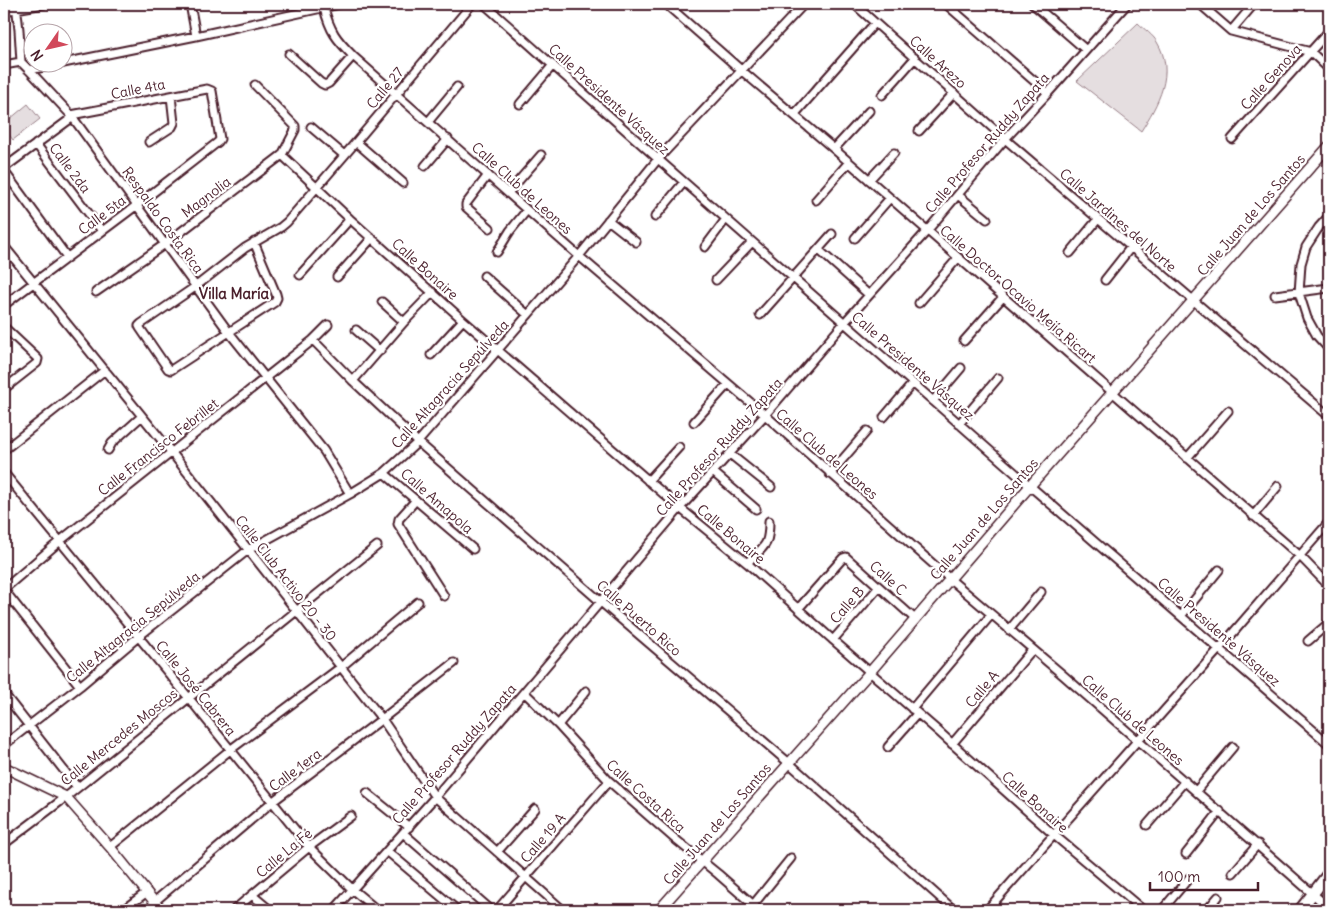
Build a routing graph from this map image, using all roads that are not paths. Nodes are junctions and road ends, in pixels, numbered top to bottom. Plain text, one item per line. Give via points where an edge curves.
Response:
1 (44, 4) edge
2 (190, 4) edge
3 (340, 4) edge
4 (472, 4) edge
5 (484, 4) edge
6 (666, 4) edge
7 (804, 4) edge
8 (854, 4) edge
9 (946, 4) edge
10 (1033, 4) edge
11 (1200, 4) edge
12 (1254, 4) edge
13 (1123, 5) edge
14 (17, 6) edge
15 (324, 8) junction
16 (4, 11) edge
17 (875, 23) junction
18 (1231, 30) junction
19 (1329, 31) edge
20 (196, 36) junction
21 (1086, 50) junction
22 (1310, 52) junction
23 (288, 54) dead end
24 (353, 56) junction
25 (915, 58) junction
26 (72, 61) edge
27 (21, 62) joint
28 (4, 65) edge
29 (552, 65) junction
30 (1329, 69) edge
31 (741, 70) junction
32 (31, 72) edge
33 (255, 85) dead end
34 (458, 87) dead end
35 (210, 90) joint
36 (954, 93) junction
37 (1048, 93) junction
38 (397, 94) junction
39 (882, 95) dead end
40 (171, 96) junction
41 (520, 104) dead end
42 (869, 111) dead end
43 (794, 115) junction
44 (72, 116) junction
45 (428, 122) junction
46 (311, 127) dead end
47 (919, 131) dead end
48 (448, 139) junction
49 (1006, 139) junction
50 (1232, 139) dead end
51 (149, 142) dead end
52 (356, 142) junction
53 (36, 144) junction
54 (1329, 146) edge
55 (834, 149) junction
56 (894, 153) dead end
57 (282, 155) junction
58 (344, 155) junction
59 (541, 155) dead end
60 (658, 159) junction
61 (849, 162) junction
62 (425, 166) dead end
63 (4, 170) edge
64 (488, 175) junction
65 (869, 180) junction
66 (403, 182) dead end
67 (684, 182) junction
68 (317, 187) junction
69 (508, 193) junction
70 (958, 195) junction
71 (890, 198) junction
72 (816, 200) dead end
73 (137, 205) junction
74 (527, 210) junction
75 (1329, 216) edge
76 (655, 217) dead end
77 (350, 219) junction
78 (726, 219) junction
79 (986, 219) dead end
80 (1098, 219) junction
81 (608, 220) junction
82 (490, 228) dead end
83 (102, 231) junction
84 (927, 231) junction
85 (832, 234) dead end
86 (372, 238) junction
87 (855, 238) dead end
88 (254, 242) junction
89 (636, 242) dead end
90 (752, 242) junction
91 (165, 244) junction
92 (4, 246) edge
93 (705, 247) dead end
94 (1131, 248) junction
95 (819, 250) junction
96 (497, 252) dead end
97 (1070, 253) dead end
98 (579, 256) junction
99 (67, 257) junction
100 (958, 258) junction
101 (300, 275) dead end
102 (484, 276) dead end
103 (337, 277) dead end
104 (793, 278) junction
105 (716, 280) dead end
106 (1105, 280) dead end
107 (34, 282) junction
108 (195, 287) junction
109 (1329, 288) edge
110 (96, 292) dead end
111 (433, 292) junction
112 (1299, 292) junction
113 (869, 295) junction
114 (1275, 295) dead end
115 (1003, 297) junction
116 (1194, 301) junction
117 (382, 302) dead end
118 (919, 303) dead end
119 (4, 304) edge
120 (528, 315) junction
121 (760, 316) dead end
122 (463, 320) junction
123 (404, 322) junction
124 (844, 323) junction
125 (4, 326) edge
126 (328, 326) dead end
127 (356, 330) dead end
128 (228, 332) junction
129 (313, 340) junction
130 (964, 341) dead end
131 (1329, 349) edge
132 (380, 350) junction
133 (499, 350) junction
134 (431, 355) dead end
135 (961, 368) dead end
136 (105, 370) junction
137 (998, 378) dead end
138 (265, 379) junction
139 (353, 381) junction
140 (913, 383) junction
141 (728, 384) junction
142 (4, 389) edge
143 (1112, 393) junction
144 (933, 401) junction
145 (1228, 411) dead end
146 (142, 416) junction
147 (764, 416) junction
148 (1329, 416) edge
149 (884, 417) dead end
150 (694, 422) dead end
151 (960, 424) junction
152 (867, 431) dead end
153 (418, 442) junction
154 (679, 447) dead end
155 (4, 450) edge
156 (108, 450) dead end
157 (172, 453) junction
158 (730, 454) junction
159 (1187, 458) junction
160 (713, 472) junction
161 (4, 473) edge
162 (384, 473) junction
163 (830, 474) junction
164 (648, 481) junction
165 (1030, 486) junction
166 (1278, 486) dead end
167 (772, 487) dead end
168 (350, 494) junction
169 (416, 500) junction
170 (680, 508) junction
171 (756, 509) dead end
172 (1253, 516) junction
173 (769, 520) dead end
174 (1329, 522) edge
175 (60, 541) junction
176 (377, 546) dead end
177 (473, 549) dead end
178 (248, 550) junction
179 (1300, 556) junction
180 (748, 563) junction
181 (1219, 570) dead end
182 (950, 579) junction
183 (1329, 586) edge
184 (879, 587) junction
185 (4, 589) edge
186 (1041, 592) dead end
187 (444, 596) dead end
188 (418, 602) dead end
189 (601, 602) junction
190 (798, 609) junction
191 (296, 611) junction
192 (991, 615) junction
193 (1181, 616) junction
194 (915, 619) junction
195 (1329, 623) edge
196 (1009, 630) junction
197 (138, 637) junction
198 (833, 640) junction
199 (1308, 640) dead end
200 (1219, 649) junction
201 (1032, 650) junction
202 (454, 663) dead end
203 (341, 667) junction
204 (870, 672) junction
205 (80, 686) junction
206 (586, 690) dead end
207 (524, 692) junction
208 (4, 694) edge
209 (188, 697) junction
210 (914, 712) junction
211 (382, 719) junction
212 (29, 726) junction
213 (558, 726) junction
214 (1137, 740) junction
215 (4, 744) edge
216 (952, 744) junction
217 (1329, 744) edge
218 (888, 747) dead end
219 (1233, 747) dead end
220 (230, 750) junction
221 (789, 763) junction
222 (4, 767) edge
223 (1185, 781) junction
224 (609, 782) junction
225 (77, 787) junction
226 (1196, 791) junction
227 (367, 792) dead end
228 (66, 797) junction
229 (435, 798) junction
230 (272, 802) junction
231 (536, 808) dead end
232 (1220, 811) junction
233 (351, 816) dead end
234 (1146, 825) dead end
235 (409, 827) junction
236 (403, 833) junction
237 (1054, 835) junction
238 (4, 844) edge
239 (1258, 844) junction
240 (110, 847) junction
241 (308, 847) junction
242 (387, 852) junction
243 (497, 852) junction
244 (1186, 854) dead end
245 (791, 858) dead end
246 (702, 862) junction
247 (1233, 873) dead end
248 (1329, 873) edge
249 (525, 877) junction
250 (1189, 878) dead end
251 (353, 890) junction
252 (147, 892) junction
253 (1313, 894) junction
254 (252, 895) junction
255 (1218, 897) dead end
256 (154, 902) junction
257 (753, 904) junction
258 (1325, 905) edge
259 (123, 910) edge
260 (162, 910) edge
261 (234, 910) edge
262 (270, 910) edge
263 (334, 910) edge
264 (377, 910) edge
265 (458, 910) edge
266 (492, 910) edge
267 (497, 910) edge
268 (563, 910) edge
269 (661, 910) edge
270 (759, 910) edge
271 (954, 910) edge
272 (987, 910) edge
273 (1143, 910) edge
274 (1162, 910) edge
275 (1207, 910) edge
276 (1300, 910) edge

1 - 14 street
2 - 20 street
3 - 15 street
4 - 38 street, Calle 27
5 - 29 street, Calle Presidente Vásquez
6 - 31 street, Calle Doctor Ocavio Mejía Ricart
7 - 31 street, Calle Altagracia Sepúlveda
8 - 17 street, Calle Arezo
9 - 37 street
10 - 21 street
11 - 18 street
12 - 18 street
13 - 21 street, Calle Profesor Ruddy Zapata
14 - 16 street
14 - 27 street
15 - 20 street
15 - 24 street, Calle Club de Leones via 331,31
17 - 25 street, Calle Arezo
17 - 43 street
18 - 22 street
19 - 22 street, Calle Genova
20 - 26 street
21 - 37 street, Calle Profesor Ruddy Zapata
22 - 30 street
22 - 50 street, Calle Genova
23 - 24 street via 325,84
24 - 38 street, Calle Club de Leones
25 - 36 street, Calle Arezo
25 - 39 street
27 - 28 street
29 - 41 street
29 - 60 street, Calle Presidente Vásquez
31 - 43 street, Calle Doctor Ocavio Mejía Ricart
31 - 60 street, Calle Altagracia Sepúlveda
32 - 44 street, Respaldo Costa Rica
33 - 57 street via 295,126
34 - 45 street
35 - 40 street, Calle 4ta
35 - 73 street, Calle 5ta via 220,139
36 - 47 street
36 - 49 street, Calle Arezo
37 - 49 street, Calle Profesor Ruddy Zapata
38 - 45 street, Calle Club de Leones
38 - 52 street, Calle 27
40 - 44 street, Calle 4ta
40 - 51 street via 174,123
42 - 55 street
43 - 55 street, Calle Doctor Ocavio Mejía Ricart
44 - 53 street
44 - 73 street, Respaldo Costa Rica
45 - 48 street, Calle Club de Leones
46 - 58 street
48 - 62 street
48 - 64 street, Calle Club de Leones
49 - 70 street, Calle Profesor Ruddy Zapata
49 - 80 street, Calle Jardines del Norte
52 - 58 street, Calle 27
52 - 66 street
53 - 63 street
53 - 83 street, Calle 2da
54 - 116 street, Calle Juan de Los Santos
55 - 61 street, Calle Doctor Ocavio Mejía Ricart
56 - 65 street
57 - 68 street, Calle Bonaire
57 - 91 street, Magnolia
58 - 68 street, Calle 27
59 - 69 street
60 - 67 street, Calle Presidente Vásquez
60 - 81 street, Calle Altagracia Sepúlveda
61 - 65 street, Calle Doctor Ocavio Mejía Ricart
61 - 72 street
63 - 99 street
64 - 69 street, Calle Club de Leones
64 - 82 street via 466,207
65 - 71 street, Calle Doctor Ocavio Mejía Ricart
67 - 76 street
67 - 78 street, Calle Presidente Vásquez
68 - 77 street, Calle Bonaire
68 - 88 street, Calle 27 via 287,222
69 - 74 street, Calle Club de Leones
70 - 79 street
70 - 84 street, Calle Profesor Ruddy Zapata
71 - 84 street, Calle Doctor Ocavio Mejía Ricart
71 - 87 street
73 - 83 street, Calle 5ta
73 - 91 street, Respaldo Costa Rica
74 - 96 street
74 - 98 street, Calle Club de Leones
75 - 112 street via 1306,247
77 - 86 street, Calle Bonaire
77 - 101 street
78 - 90 street, Calle Presidente Vásquez
78 - 93 street
80 - 94 street, Calle Jardines del Norte
80 - 97 street
81 - 89 street
81 - 98 street, Calle Altagracia Sepúlveda
83 - 99 street, Calle 5ta
84 - 100 street, Calle Doctor Ocavio Mejía Ricart
84 - 113 street, Calle Profesor Ruddy Zapata
85 - 95 street
86 - 103 street
86 - 111 street, Calle Bonaire
88 - 108 street, Calle 27
88 - 128 street via 277,298
90 - 104 street, Calle Presidente Vásquez
90 - 105 street
91 - 108 street, Respaldo Costa Rica
91 - 110 street, Magnolia
92 - 107 street, Calle Club Activo 20 - 30
94 - 106 street
94 - 116 street, Calle Jardines del Norte
95 - 104 street
95 - 113 street
98 - 120 street, Calle Altagracia Sepúlveda
98 - 141 street, Calle Club de Leones
99 - 107 street, Calle 5ta
100 - 115 street, Calle Doctor Ocavio Mejía Ricart
100 - 118 street
102 - 120 street
104 - 121 street
104 - 124 street, Calle Presidente Vásquez
107 - 119 street, Calle 5ta
107 - 136 street, Calle Club Activo 20 - 30
108 - 128 street, Respaldo Costa Rica
108 - 128 street, Calle 27 via 139,326 170,370
109 - 112 street
111 - 122 street, Calle Bonaire
111 - 123 street
112 - 114 street
112 - 131 street via 1307,318
113 - 124 street, Calle Profesor Ruddy Zapata
115 - 130 street
115 - 143 street, Calle Doctor Ocavio Mejía Ricart
116 - 143 street, Calle Juan de Los Santos
116 - 148 street, Calle Jardines del Norte
117 - 123 street
120 - 133 street, Calle Altagracia Sepúlveda
122 - 133 street, Calle Bonaire
122 - 134 street
123 - 132 street
124 - 140 street, Calle Presidente Vásquez
124 - 147 street, Calle Profesor Ruddy Zapata
125 - 142 street via 38,360
126 - 129 street, Calle Francisco Febrillet
127 - 132 street
128 - 138 street, Respaldo Costa Rica
129 - 138 street, Calle Francisco Febrillet
129 - 139 street, Calle Puerto Rico
132 - 139 street
133 - 153 street, Calle Altagracia Sepúlveda
133 - 164 street, Calle Bonaire
135 - 144 street
136 - 146 street, Calle Club Activo 20 - 30
136 - 155 street
137 - 151 street
138 - 157 street, Calle Francisco Febrillet
138 - 168 street, Respaldo Costa Rica via 324,451
139 - 153 street, Calle Puerto Rico
140 - 144 street, Calle Presidente Vásquez
140 - 149 street
141 - 147 street, Calle Club de Leones
141 - 150 street
143 - 159 street, Calle Doctor Ocavio Mejía Ricart
143 - 165 street, Calle Juan de Los Santos
144 - 151 street, Calle Presidente Vásquez
145 - 159 street
146 - 156 street
146 - 157 street, Calle Club Activo 20 - 30
147 - 158 street, Calle Profesor Ruddy Zapata
147 - 163 street, Calle Club de Leones
151 - 165 street, Calle Presidente Vásquez
152 - 163 street
153 - 162 street, Calle Altagracia Sepúlveda
153 - 189 street, Calle Puerto Rico
154 - 164 street
157 - 175 street, Calle Francisco Febrillet
157 - 178 street, Calle Club Activo 20 - 30
158 - 160 street, Calle Profesor Ruddy Zapata
158 - 167 street
159 - 172 street, Calle Doctor Ocavio Mejía Ricart
160 - 170 street, Calle Profesor Ruddy Zapata
160 - 171 street
161 - 175 street, Calle José Cabrera
162 - 168 street, Calle Altagracia Sepúlveda
162 - 169 street, Calle Amapola
163 - 182 street, Calle Club de Leones
164 - 170 street, Calle Bonaire
165 - 182 street, Calle Juan de Los Santos
165 - 193 street, Calle Presidente Vásquez
166 - 172 street
168 - 178 street, Calle Altagracia Sepúlveda
169 - 177 street, Calle Amapola
169 - 187 street via 398,524
170 - 180 street, Calle Bonaire
170 - 189 street, Calle Profesor Ruddy Zapata
172 - 179 street, Calle Doctor Ocavio Mejía Ricart
173 - 180 street via 767,543
174 - 179 street
175 - 185 street, Calle Francisco Febrillet
175 - 197 street, Calle José Cabrera
176 - 191 street, Calle Mercedes Moscos
178 - 191 street, Calle Club Activo 20 - 30
178 - 197 street, Calle Altagracia Sepúlveda
179 - 183 street, Calle Doctor Ocavio Mejía Ricart
179 - 200 street
180 - 190 street, Calle Bonaire
181 - 193 street
182 - 192 street, Calle Club de Leones
182 - 194 street, Calle Juan de Los Santos
184 - 190 street, Calle C via 844,557
184 - 194 street, Calle C
184 - 198 street, Calle B
185 - 205 street
186 - 196 street
188 - 203 street
189 - 207 street, Calle Profesor Ruddy Zapata
189 - 221 street, Calle Puerto Rico
190 - 198 street, Calle Bonaire
191 - 203 street, Calle Club Activo 20 - 30
191 - 209 street, Calle Mercedes Moscos
192 - 196 street, Calle Club de Leones
192 - 210 street
193 - 200 street, Calle Presidente Vásquez
194 - 204 street, Calle Juan de Los Santos
195 - 199 street
196 - 201 street, Calle Club de Leones
197 - 205 street, Calle Altagracia Sepúlveda
197 - 209 street, Calle José Cabrera
198 - 204 street, Calle Bonaire
200 - 214 street
200 - 217 street, Calle Presidente Vásquez
201 - 214 street, Calle Club de Leones
201 - 216 street, Calle A
202 - 211 street, Calle 1era
203 - 211 street, Calle Club Activo 20 - 30
203 - 220 street
204 - 210 street, Calle Bonaire
204 - 221 street, Calle Juan de Los Santos
205 - 212 street, Calle Altagracia Sepúlveda
206 - 213 street
207 - 213 street, Calle Costa Rica
207 - 229 street, Calle Profesor Ruddy Zapata
208 - 212 street
209 - 220 street, Calle José Cabrera
209 - 225 street, Calle Mercedes Moscos
210 - 216 street, Calle Bonaire
210 - 218 street
211 - 229 street, Calle Club Activo 20 - 30
211 - 230 street, Calle 1era
212 - 215 street, Calle Altagracia Sepúlveda
212 - 225 street
213 - 224 street, Calle Costa Rica
214 - 223 street, Calle Club de Leones
214 - 237 street
216 - 237 street, Calle Bonaire
219 - 226 street
220 - 230 street, Calle José Cabrera
220 - 240 street
221 - 246 street, Calle Juan de Los Santos
221 - 271 street, Calle Puerto Rico
222 - 228 street
223 - 226 street, Calle Club de Leones
223 - 234 street
224 - 246 street, Calle Costa Rica
224 - 249 street, Calle 19 A
225 - 228 street, Calle Mercedes Moscos
226 - 232 street, Calle Club de Leones
227 - 235 street
228 - 238 street, Calle Mercedes Moscos
228 - 240 street
229 - 235 street, Calle Profesor Ruddy Zapata
229 - 243 street, Calle Club Activo 20 - 30
230 - 241 street, Calle José Cabrera
230 - 256 street, Calle 1era
231 - 243 street
232 - 239 street, Calle Club de Leones
232 - 244 street
233 - 241 street, Calle La Fé
235 - 236 street, Calle Profesor Ruddy Zapata
236 - 242 street, Calle Profesor Ruddy Zapata
236 - 266 street
237 - 272 street
237 - 273 street, Calle Bonaire
239 - 247 street
239 - 253 street, Calle Club de Leones
240 - 252 street
241 - 251 street, Calle José Cabrera
241 - 254 street, Calle La Fé
242 - 251 street, Calle Profesor Ruddy Zapata
242 - 265 street
243 - 249 street, Calle Club Activo 20 - 30
245 - 257 street
246 - 257 street, Calle Costa Rica
246 - 269 street, Calle Juan de Los Santos
248 - 253 main road
249 - 267 street, Calle 19 A
249 - 268 street, Calle Club Activo 20 - 30
250 - 274 street
251 - 263 street, Calle Profesor Ruddy Zapata
251 - 264 street, Calle José Cabrera
252 - 256 street
252 - 259 street
253 - 258 street, Calle Club de Leones
253 - 276 main road
254 - 261 street, Calle La Fé
254 - 262 street
255 - 275 street
256 - 260 street
257 - 270 street, Calle Costa Rica

